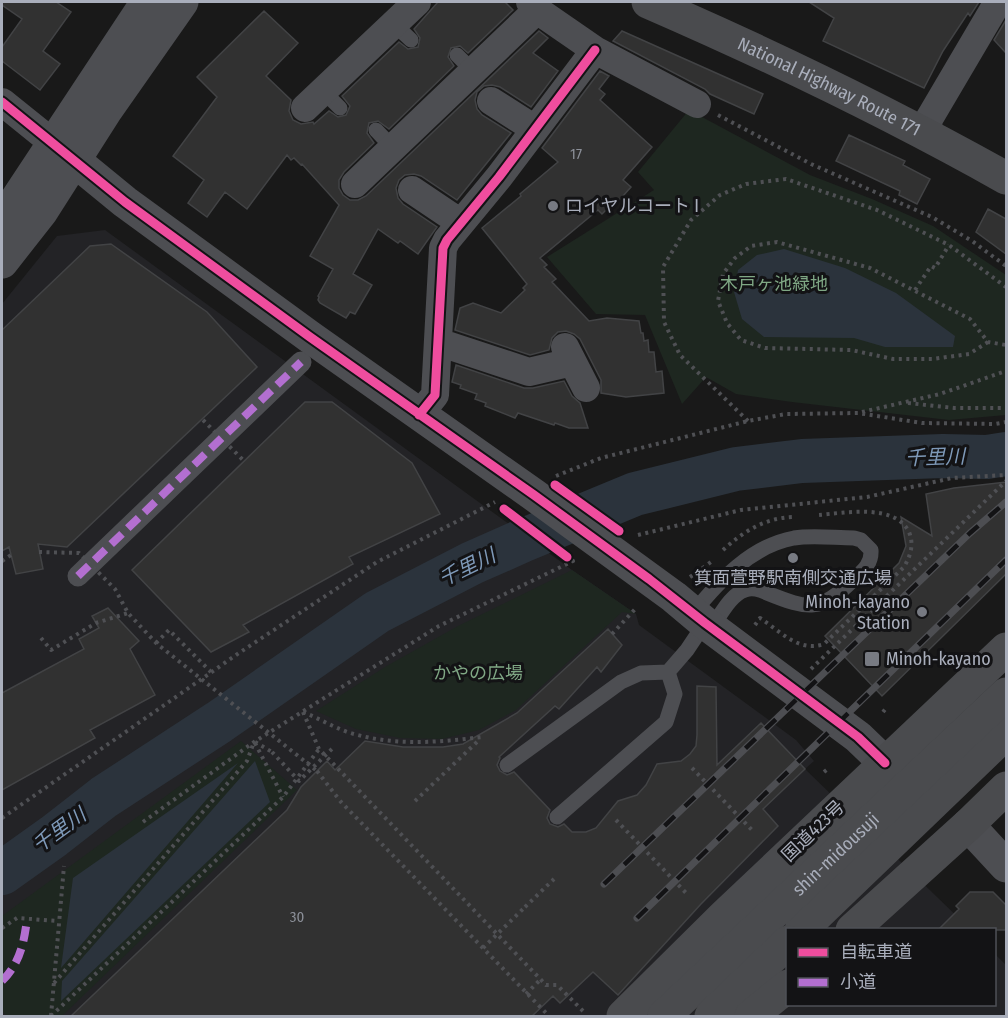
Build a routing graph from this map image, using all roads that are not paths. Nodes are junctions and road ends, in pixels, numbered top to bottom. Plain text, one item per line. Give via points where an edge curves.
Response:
1 (147, 2) edge
2 (182, 2) edge
3 (417, 2) edge
4 (648, 2) edge
5 (1000, 2) edge
6 (533, 6) edge
7 (595, 50) junction
8 (491, 101) dead end
9 (2, 102) edge
10 (323, 102) dead end
11 (697, 104) road end
12 (535, 129) junction
13 (927, 133) junction
14 (63, 152) junction
15 (1006, 178) edge
16 (355, 184) dead end
17 (411, 190) dead end
18 (2, 218) edge
19 (461, 223) junction
20 (2, 262) edge
21 (438, 342) junction
22 (301, 362) dead end
23 (586, 388) dead end
24 (419, 415) junction
25 (78, 576) dead end
26 (703, 621) junction
27 (1006, 649) edge
28 (668, 672) junction
29 (1006, 694) edge
30 (1006, 733) edge
31 (885, 763) junction
32 (507, 765) dead end
33 (1006, 788) edge
34 (556, 817) dead end
35 (968, 825) junction
36 (1006, 866) edge
37 (803, 928) edge
38 (854, 928) edge
39 (786, 944) edge
40 (786, 988) edge
41 (623, 1017) edge
42 (664, 1017) edge
43 (711, 1017) edge
44 (751, 1017) edge

1 - 14 street
2 - 14 street
3 - 10 street via 402,32
4 - 13 highway, National Highway Route 171
5 - 13 street via 929,119
6 - 7 street
6 - 16 street via 384,139
7 - 11 street
7 - 12 street
8 - 12 street
9 - 14 street
12 - 19 street
13 - 15 highway, National Highway Route 171
14 - 18 street
14 - 20 street via 42,211
14 - 24 street via 124,202
17 - 19 street
19 - 21 street via 443,248
21 - 23 street via 529,372 569,355
21 - 24 street via 435,395
22 - 25 street
24 - 26 street via 541,487 585,551
26 - 26 lane via 718,583 734,568 776,543 797,538 854,538 871,550 867,567 825,603 809,606 759,589 744,590
26 - 28 lane via 687,650
26 - 31 street via 858,737
27 - 31 highway, 国道423号
28 - 32 lane via 641,673 621,682
28 - 34 lane via 675,694 666,722
29 - 42 highway, shin-midousuji
30 - 37 highway, shin-midousuji
31 - 41 highway, 国道423号
33 - 35 highway
35 - 36 street
35 - 38 highway
39 - 43 highway
40 - 44 highway

